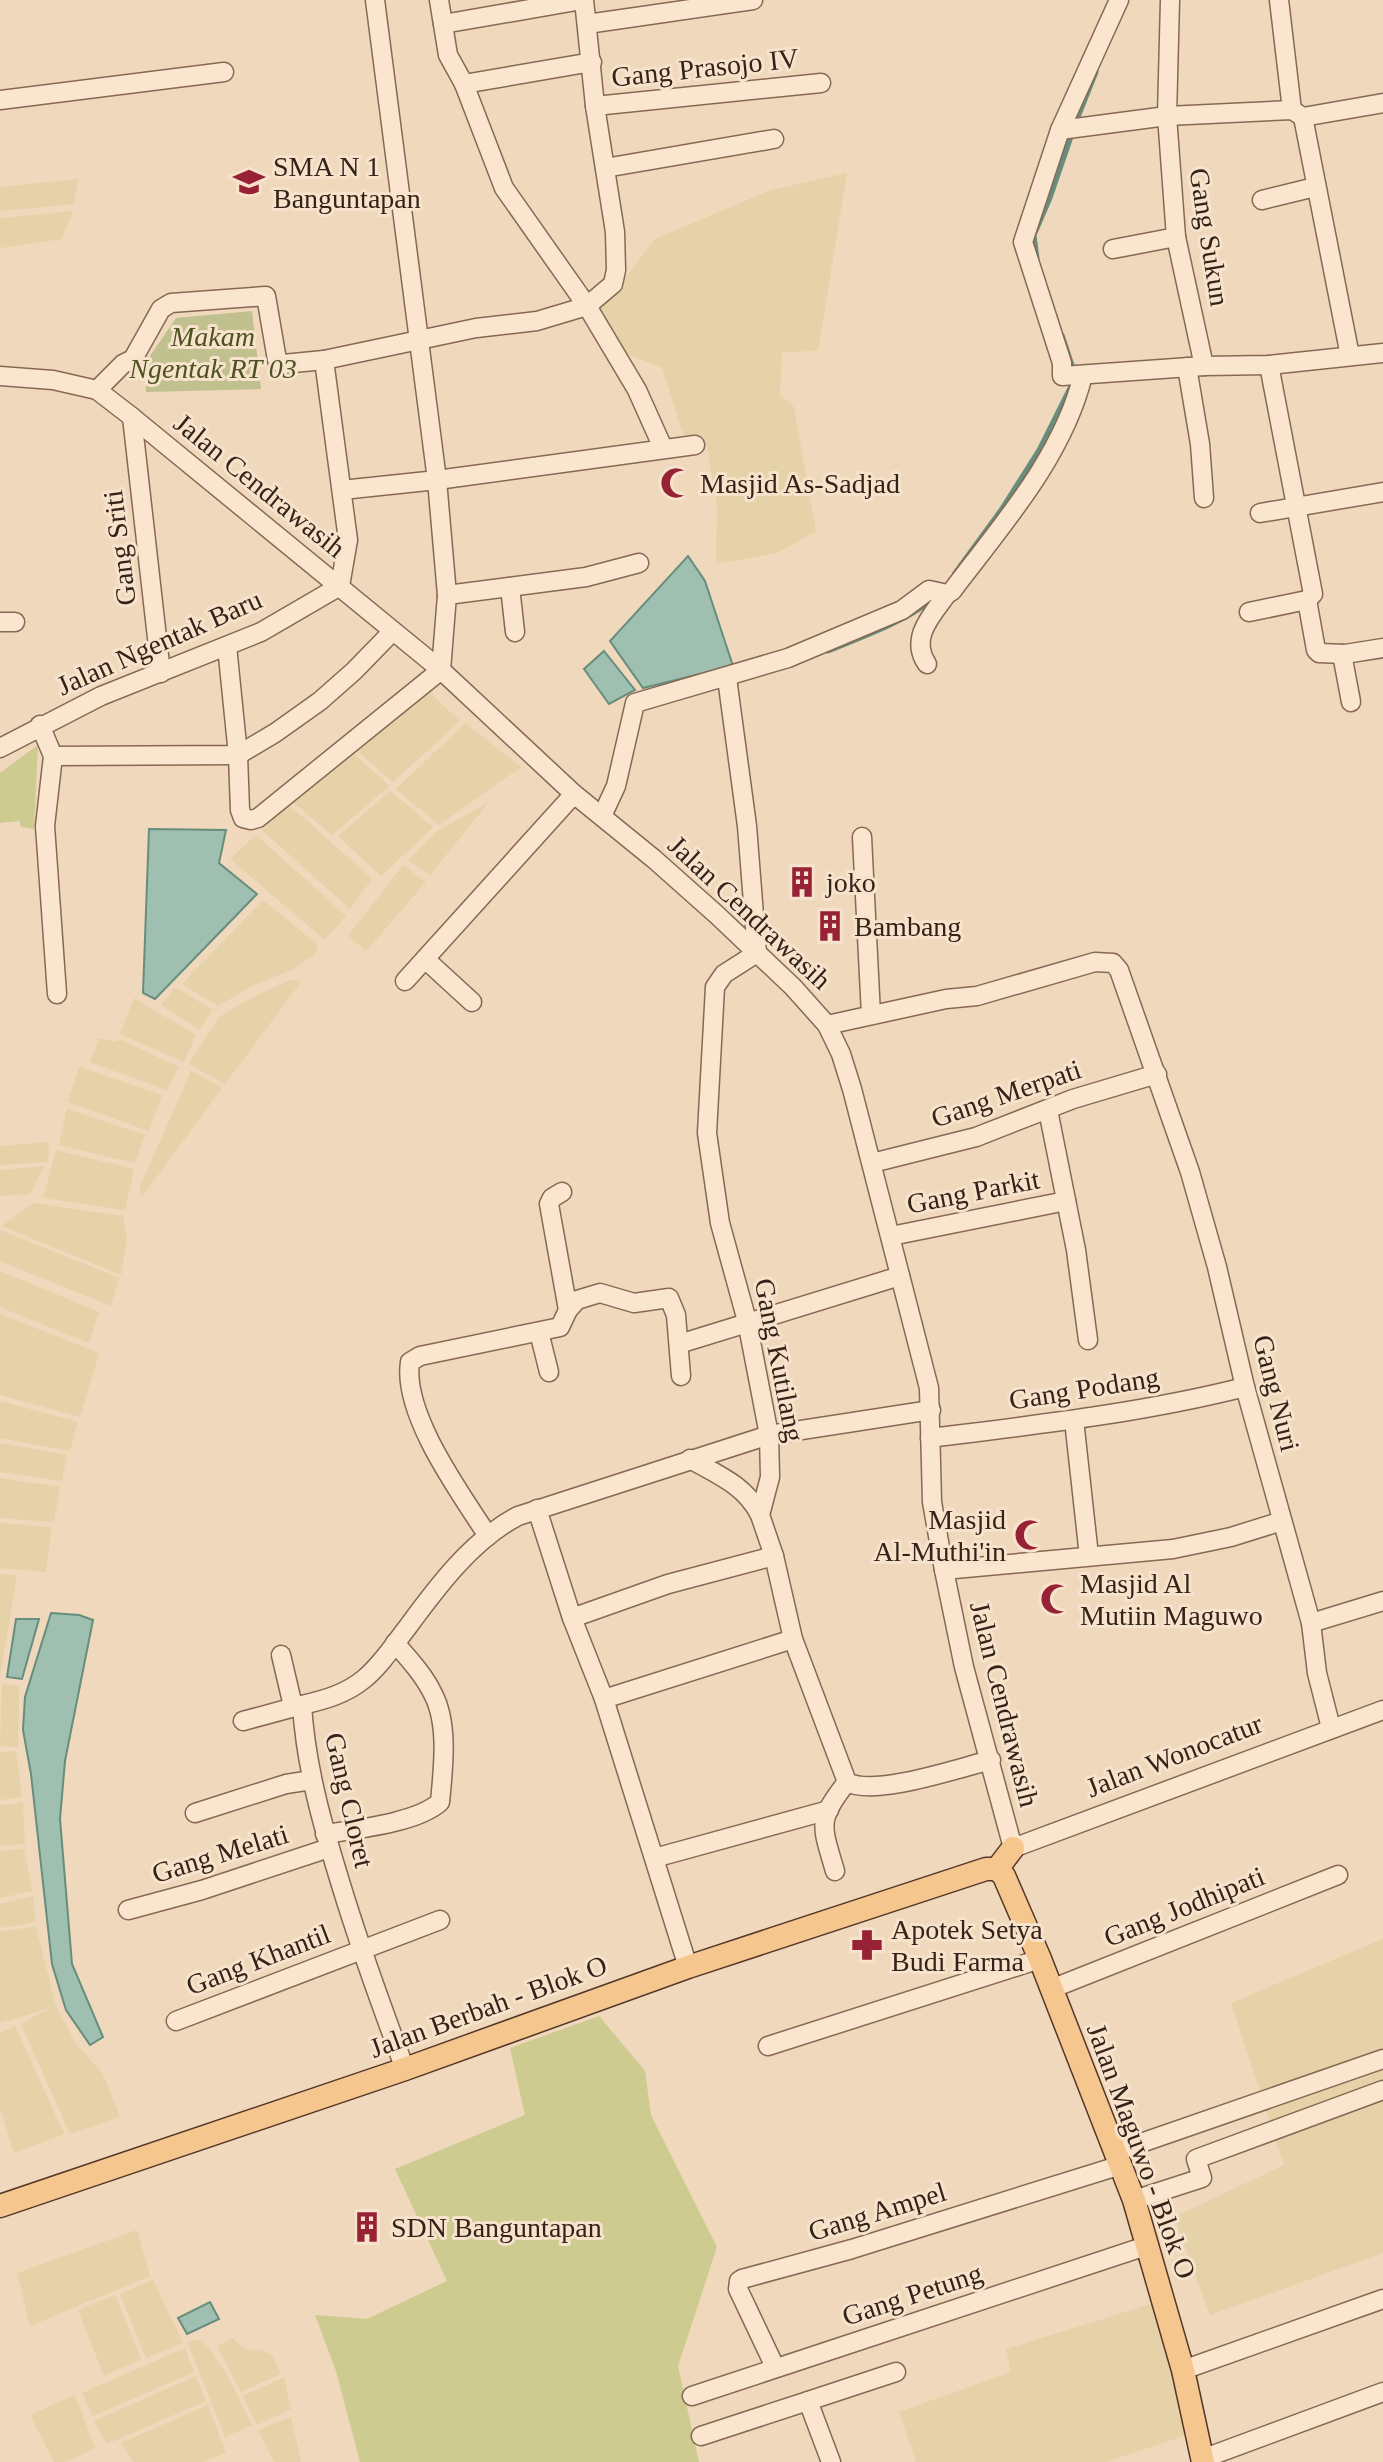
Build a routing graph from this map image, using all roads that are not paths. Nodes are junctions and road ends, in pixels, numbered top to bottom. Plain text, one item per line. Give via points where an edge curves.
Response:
1 (375, 0) edge
2 (439, 0) edge
3 (583, 0) edge
4 (753, 0) edge
5 (1119, 0) edge
6 (1170, 0) edge
7 (1279, 0) edge
8 (443, 24) junction
9 (587, 24) junction
10 (592, 62) junction
11 (224, 72) dead end
12 (821, 83) dead end
13 (464, 84) junction
14 (0, 100) edge
15 (1383, 103) edge
16 (595, 106) junction
17 (1297, 114) junction
18 (1167, 116) junction
19 (1060, 130) junction
20 (774, 139) dead end
21 (605, 168) junction
22 (1315, 187) junction
23 (1262, 200) dead end
24 (1176, 237) junction
25 (1113, 249) dead end
26 (587, 306) junction
27 (419, 340) junction
28 (1383, 353) edge
29 (1350, 356) junction
30 (324, 360) junction
31 (1269, 365) junction
32 (1196, 366) junction
33 (0, 376) edge
34 (1076, 376) junction
35 (97, 390) junction
36 (132, 417) junction
37 (695, 445) dead end
38 (663, 448) junction
39 (437, 480) junction
40 (342, 490) junction
41 (1383, 492) edge
42 (1204, 498) dead end
43 (1294, 506) junction
44 (1260, 513) dead end
45 (639, 563) dead end
46 (340, 586) junction
47 (510, 587) junction
48 (943, 593) junction
49 (447, 595) junction
50 (1307, 600) junction
51 (1249, 612) dead end
52 (392, 632) junction
53 (515, 632) dead end
54 (227, 646) junction
55 (1383, 648) edge
56 (1342, 654) junction
57 (927, 664) dead end
58 (441, 670) junction
59 (161, 673) junction
60 (727, 678) junction
61 (1351, 702) dead end
62 (40, 725) junction
63 (0, 748) edge
64 (238, 755) junction
65 (53, 756) junction
66 (574, 794) junction
67 (602, 816) junction
68 (862, 837) dead end
69 (757, 953) junction
70 (425, 959) junction
71 (405, 981) dead end
72 (57, 994) dead end
73 (472, 1002) dead end
74 (871, 1015) junction
75 (827, 1025) junction
76 (1157, 1074) junction
77 (1048, 1110) junction
78 (872, 1163) junction
79 (562, 1192) dead end
80 (1066, 1201) junction
81 (891, 1236) junction
82 (900, 1276) junction
83 (568, 1310) junction
84 (747, 1321) junction
85 (539, 1332) junction
86 (1088, 1340) dead end
87 (679, 1344) junction
88 (549, 1372) dead end
89 (681, 1376) dead end
90 (1245, 1387) junction
91 (931, 1410) junction
92 (1074, 1420) junction
93 (769, 1435) junction
94 (930, 1438) junction
95 (690, 1459) junction
96 (537, 1509) junction
97 (760, 1515) junction
98 (1282, 1521) junction
99 (488, 1536) junction
100 (774, 1556) junction
101 (1089, 1556) junction
102 (944, 1570) junction
103 (1383, 1601) edge
104 (572, 1618) junction
105 (1311, 1623) junction
106 (793, 1639) junction
107 (395, 1643) junction
108 (281, 1655) dead end
109 (604, 1699) junction
110 (297, 1705) junction
111 (1383, 1710) edge
112 (243, 1721) dead end
113 (1331, 1728) junction
114 (991, 1760) junction
115 (312, 1780) junction
116 (847, 1782) junction
117 (829, 1810) junction
118 (195, 1813) dead end
119 (327, 1841) junction
120 (1013, 1848) junction
121 (658, 1857) dead end
122 (997, 1869) junction
123 (835, 1871) dead end
124 (1338, 1875) dead end
125 (128, 1910) dead end
126 (440, 1920) dead end
127 (361, 1949) junction
128 (1040, 1959) junction
129 (688, 1967) junction
130 (1051, 1989) junction
131 (176, 2021) dead end
132 (768, 2046) dead end
133 (1383, 2059) edge
134 (405, 2069) junction
135 (1383, 2090) edge
136 (1118, 2159) junction
137 (1134, 2200) junction
138 (0, 2206) edge
139 (1149, 2245) junction
140 (1383, 2299) edge
141 (775, 2367) junction
142 (1183, 2370) junction
143 (896, 2372) dead end
144 (1383, 2392) edge
145 (692, 2396) dead end
146 (808, 2401) junction
147 (701, 2436) dead end
148 (1202, 2461) edge
149 (831, 2462) edge

1 - 27 street
2 - 8 street
3 - 8 street
3 - 9 street
4 - 9 street
5 - 19 street
6 - 18 street, Gang Sukun
7 - 17 street
8 - 13 street via 448,55
9 - 10 street
10 - 13 street
10 - 16 street
11 - 14 street
12 - 16 street, Gang Prasojo IV
13 - 26 street via 504,188
15 - 17 street
16 - 21 street
17 - 18 street
17 - 22 street
18 - 19 street
18 - 24 street, Gang Sukun
19 - 34 street via 1023,242 1062,376
20 - 21 street
21 - 26 street via 616,270 613,284
22 - 23 street
22 - 29 street
24 - 25 street
24 - 32 street, Gang Sukun
26 - 27 street via 537,321
26 - 38 street via 637,390
27 - 30 street
27 - 39 street
28 - 29 street
29 - 31 street
30 - 35 street via 279,363 266,296 179,301 161,309 133,359
30 - 40 street
31 - 32 street
31 - 43 street
32 - 34 street
32 - 42 street, Gang Sukun
33 - 35 street, Jalan Cendrawasih
34 - 48 street via 1069,412 1041,468
35 - 36 street, Jalan Cendrawasih
36 - 46 street, Jalan Cendrawasih
36 - 59 street, Gang Sriti
37 - 38 street
38 - 39 street
39 - 40 street
39 - 49 street
40 - 46 street via 349,544
41 - 43 street
43 - 44 street
43 - 50 street via 1313,589
45 - 47 street via 586,577
46 - 52 street, Jalan Cendrawasih
46 - 54 street, Jalan Ngentak Baru
47 - 49 street
47 - 53 street
48 - 57 street via 920,638
48 - 60 street via 929,590 902,610
49 - 58 street
50 - 51 street
50 - 56 street via 1316,650
52 - 58 street, Jalan Cendrawasih
52 - 64 street via 320,701
54 - 59 street, Jalan Ngentak Baru
54 - 64 street
55 - 56 street
56 - 61 street
58 - 64 street via 251,820 240,810
58 - 66 street, Jalan Cendrawasih
59 - 62 street, Jalan Ngentak Baru
60 - 67 street via 635,703 620,775
60 - 69 street
62 - 63 street, Jalan Ngentak Baru
62 - 65 street
64 - 65 street
65 - 72 street via 45,826
66 - 67 street, Jalan Cendrawasih
66 - 70 street
67 - 69 street, Jalan Cendrawasih
68 - 74 street
69 - 75 street, Jalan Cendrawasih
69 - 84 street, Gang Kutilang via 724,974 715,987 707,1133 720,1223
70 - 71 street
70 - 73 street
74 - 75 street, Gang Nuri
74 - 76 street, Gang Nuri via 977,996 1105,961 1119,970
75 - 78 street, Jalan Cendrawasih via 841,1054
76 - 77 street, Gang Merpati
76 - 90 street, Gang Nuri via 1217,1267
77 - 78 street, Gang Merpati via 976,1137
77 - 80 street
78 - 81 street, Jalan Cendrawasih
79 - 83 street via 549,1204
80 - 81 street, Gang Parkit
80 - 86 street
81 - 82 street, Jalan Cendrawasih
82 - 84 street
82 - 91 street, Jalan Cendrawasih
83 - 85 street via 560,1327
83 - 87 street via 577,1300 600,1293 634,1303 669,1298
84 - 87 street
84 - 93 street, Gang Kutilang
85 - 88 street
85 - 99 street via 410,1362 411,1384 431,1446
87 - 89 street
90 - 92 street, Gang Podang
90 - 98 street, Gang Nuri
91 - 93 street, Gang Cloret
91 - 94 street, Jalan Cendrawasih
92 - 94 street, Gang Podang
92 - 101 street
93 - 95 street, Gang Cloret
93 - 97 street, Gang Kutilang via 770,1477
94 - 102 street, Jalan Cendrawasih via 932,1502
95 - 96 street, Gang Cloret
95 - 97 street via 747,1493
96 - 99 street, Gang Cloret
96 - 104 street
97 - 100 street
98 - 101 street via 1173,1549
98 - 105 street, Gang Nuri
99 - 107 street, Gang Cloret via 447,1575
100 - 104 street via 668,1584
100 - 106 street
101 - 102 street
102 - 114 street, Jalan Cendrawasih
103 - 105 street
104 - 109 street
105 - 113 street, Gang Nuri
106 - 109 street
106 - 116 street
107 - 110 street, Gang Cloret via 363,1680 323,1700
107 - 119 street, Gang Melati via 435,1698 442,1735 440,1802
108 - 110 street
109 - 129 street
110 - 112 street
110 - 115 street, Gang Cloret
111 - 113 street, Jalan Wonocatur
113 - 120 street, Jalan Wonocatur
114 - 116 street via 888,1787
114 - 120 street, Jalan Cendrawasih
115 - 118 street
115 - 119 street, Gang Cloret
116 - 117 street
117 - 121 street
117 - 123 street via 822,1829
119 - 125 street, Gang Melati via 217,1885
119 - 127 street, Gang Cloret
120 - 122 main road
122 - 128 main road, Jalan Maguwo - Blok O
122 - 129 main road, Jalan Berbah - Blok O
124 - 130 street, Gang Jodhipati
126 - 127 street, Gang Khantil
127 - 131 street, Gang Khantil
127 - 134 street, Gang Cloret
128 - 130 main road, Jalan Maguwo - Blok O
128 - 132 street
129 - 134 main road, Jalan Berbah - Blok O
130 - 136 main road, Jalan Maguwo - Blok O
133 - 136 street
134 - 138 main road, Jalan Berbah - Blok O
135 - 137 street via 1196,2159 1202,2178
136 - 137 main road, Jalan Maguwo - Blok O
136 - 141 street, Gang Ampel via 852,2249 742,2279 738,2289
137 - 139 main road, Jalan Maguwo - Blok O
139 - 141 street, Gang Petung
139 - 142 main road, Jalan Maguwo - Blok O
140 - 142 street
141 - 145 street, Gang Petung
142 - 148 main road, Jalan Maguwo - Blok O
143 - 146 street
144 - 148 street
146 - 147 street
146 - 149 street

